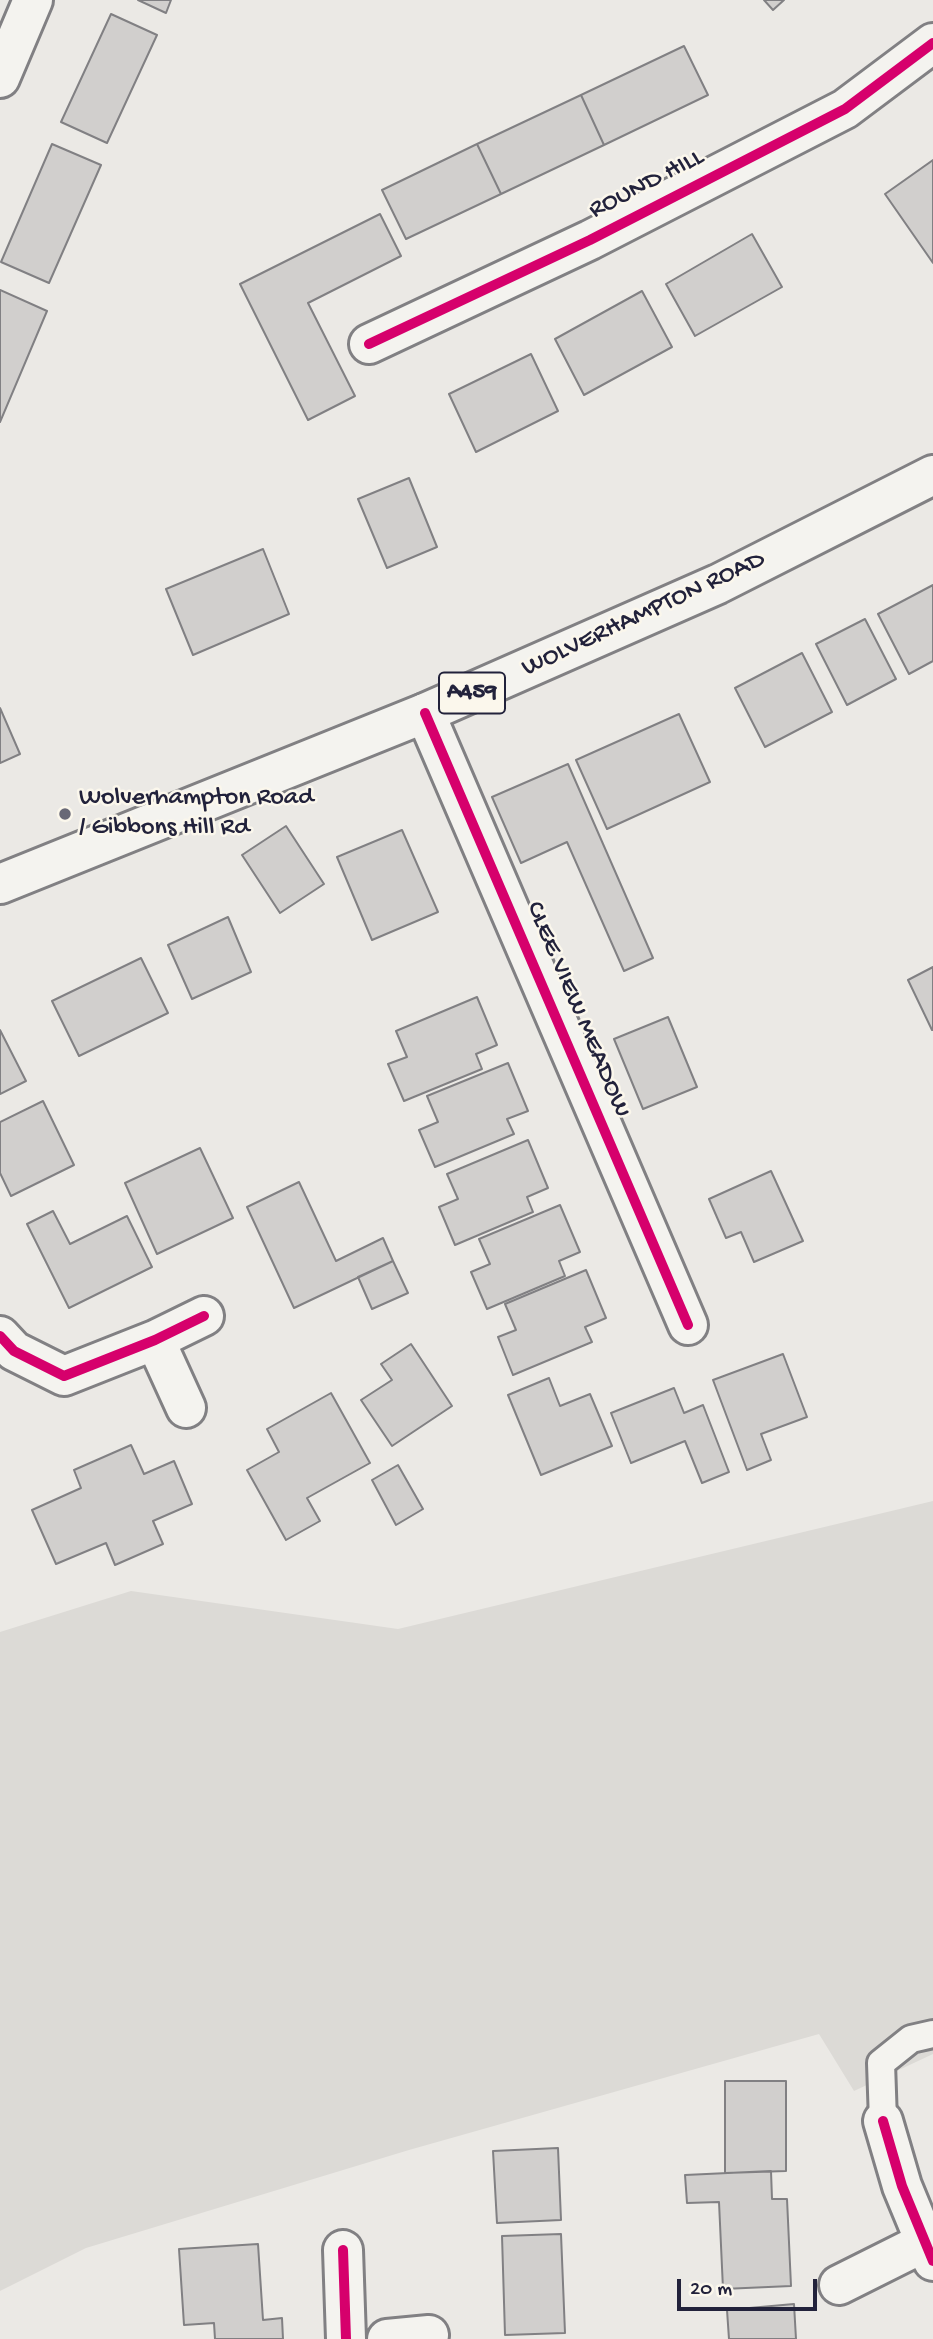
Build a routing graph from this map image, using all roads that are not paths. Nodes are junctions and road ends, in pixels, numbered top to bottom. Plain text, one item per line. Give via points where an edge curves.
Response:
1 (33, 0) edge
2 (933, 43) edge
3 (0, 78) edge
4 (369, 344) dead end
5 (933, 475) edge
6 (425, 713) junction
7 (0, 884) edge
8 (204, 1316) dead end
9 (688, 1325) dead end
10 (0, 1336) edge
11 (155, 1340) junction
12 (186, 1408) dead end
13 (933, 2034) edge
14 (883, 2121) joint
15 (343, 2250) dead end
16 (929, 2251) edge
17 (839, 2285) dead end
18 (429, 2335) dead end
19 (346, 2339) edge
20 (387, 2339) edge

1 - 3 street
2 - 4 street, ROUND HILL via 845,109 590,240
5 - 6 street, WOLVERHAMPTON ROAD / A459 via 718,584
6 - 7 street, WOLVERHAMPTON ROAD / A459
6 - 9 street, CLEE VIEW MEADOW
8 - 11 street
10 - 11 street via 13,1351 64,1376
11 - 12 street
13 - 14 lane via 911,2039 881,2063
14 - 16 street via 902,2186
15 - 19 street
16 - 17 street
18 - 20 street

